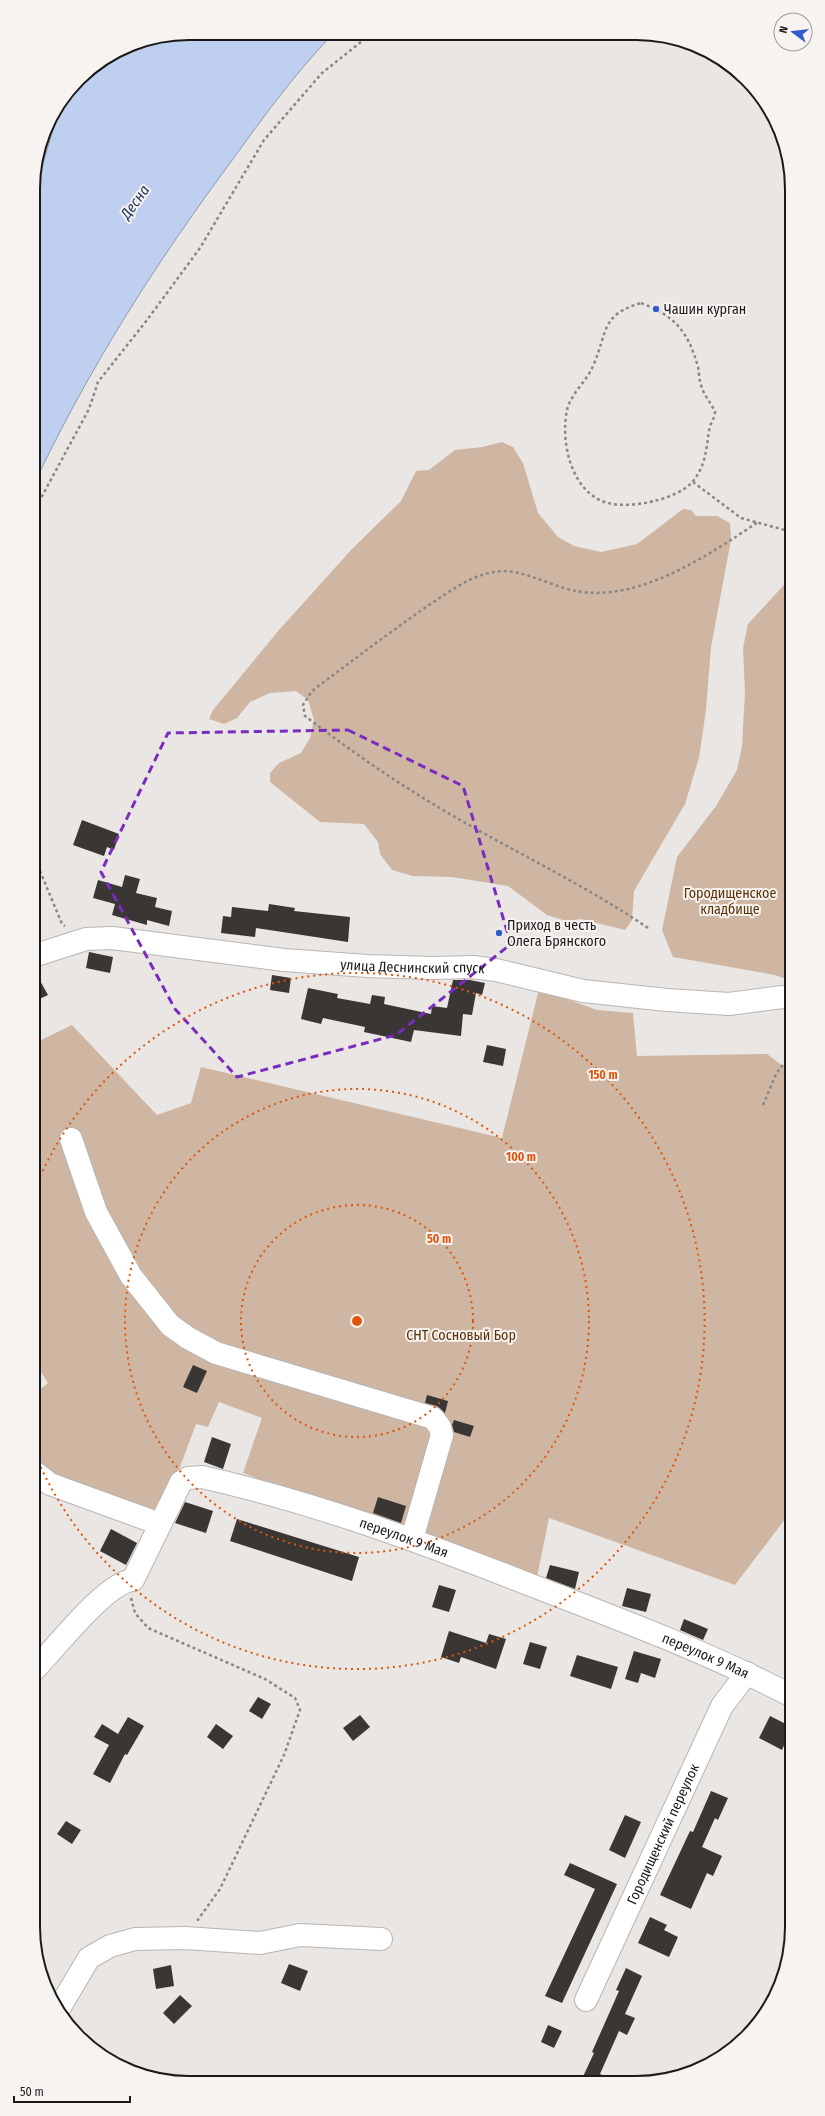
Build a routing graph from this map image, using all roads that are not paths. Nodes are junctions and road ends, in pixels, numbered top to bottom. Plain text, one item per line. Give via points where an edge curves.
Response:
1 (40, 954) edge
2 (785, 998) edge
3 (71, 1139) dead end
4 (40, 1476) edge
5 (160, 1524) junction
6 (412, 1539) junction
7 (40, 1663) edge
8 (747, 1673) junction
9 (785, 1692) edge
10 (381, 1939) dead end
11 (586, 2000) dead end
12 (61, 2004) edge

1 - 2 street, улица Деснинский спуск via 86,939 112,938 284,960 367,966 473,967 583,991 667,1000 729,1004
3 - 6 street via 96,1212 131,1276 170,1325 216,1353 433,1418 442,1435
4 - 5 street via 50,1484
5 - 6 street, переулок 9 Мая via 181,1482 188,1478 202,1477 291,1499
5 - 7 street via 133,1580 126,1581 110,1591 88,1610
6 - 8 street, переулок 9 Мая via 636,1626
8 - 9 street, переулок 9 Мая
8 - 11 street, Городищенский переулок via 722,1706
10 - 12 street via 300,1935 260,1943 185,1938 135,1939 110,1946 89,1958

